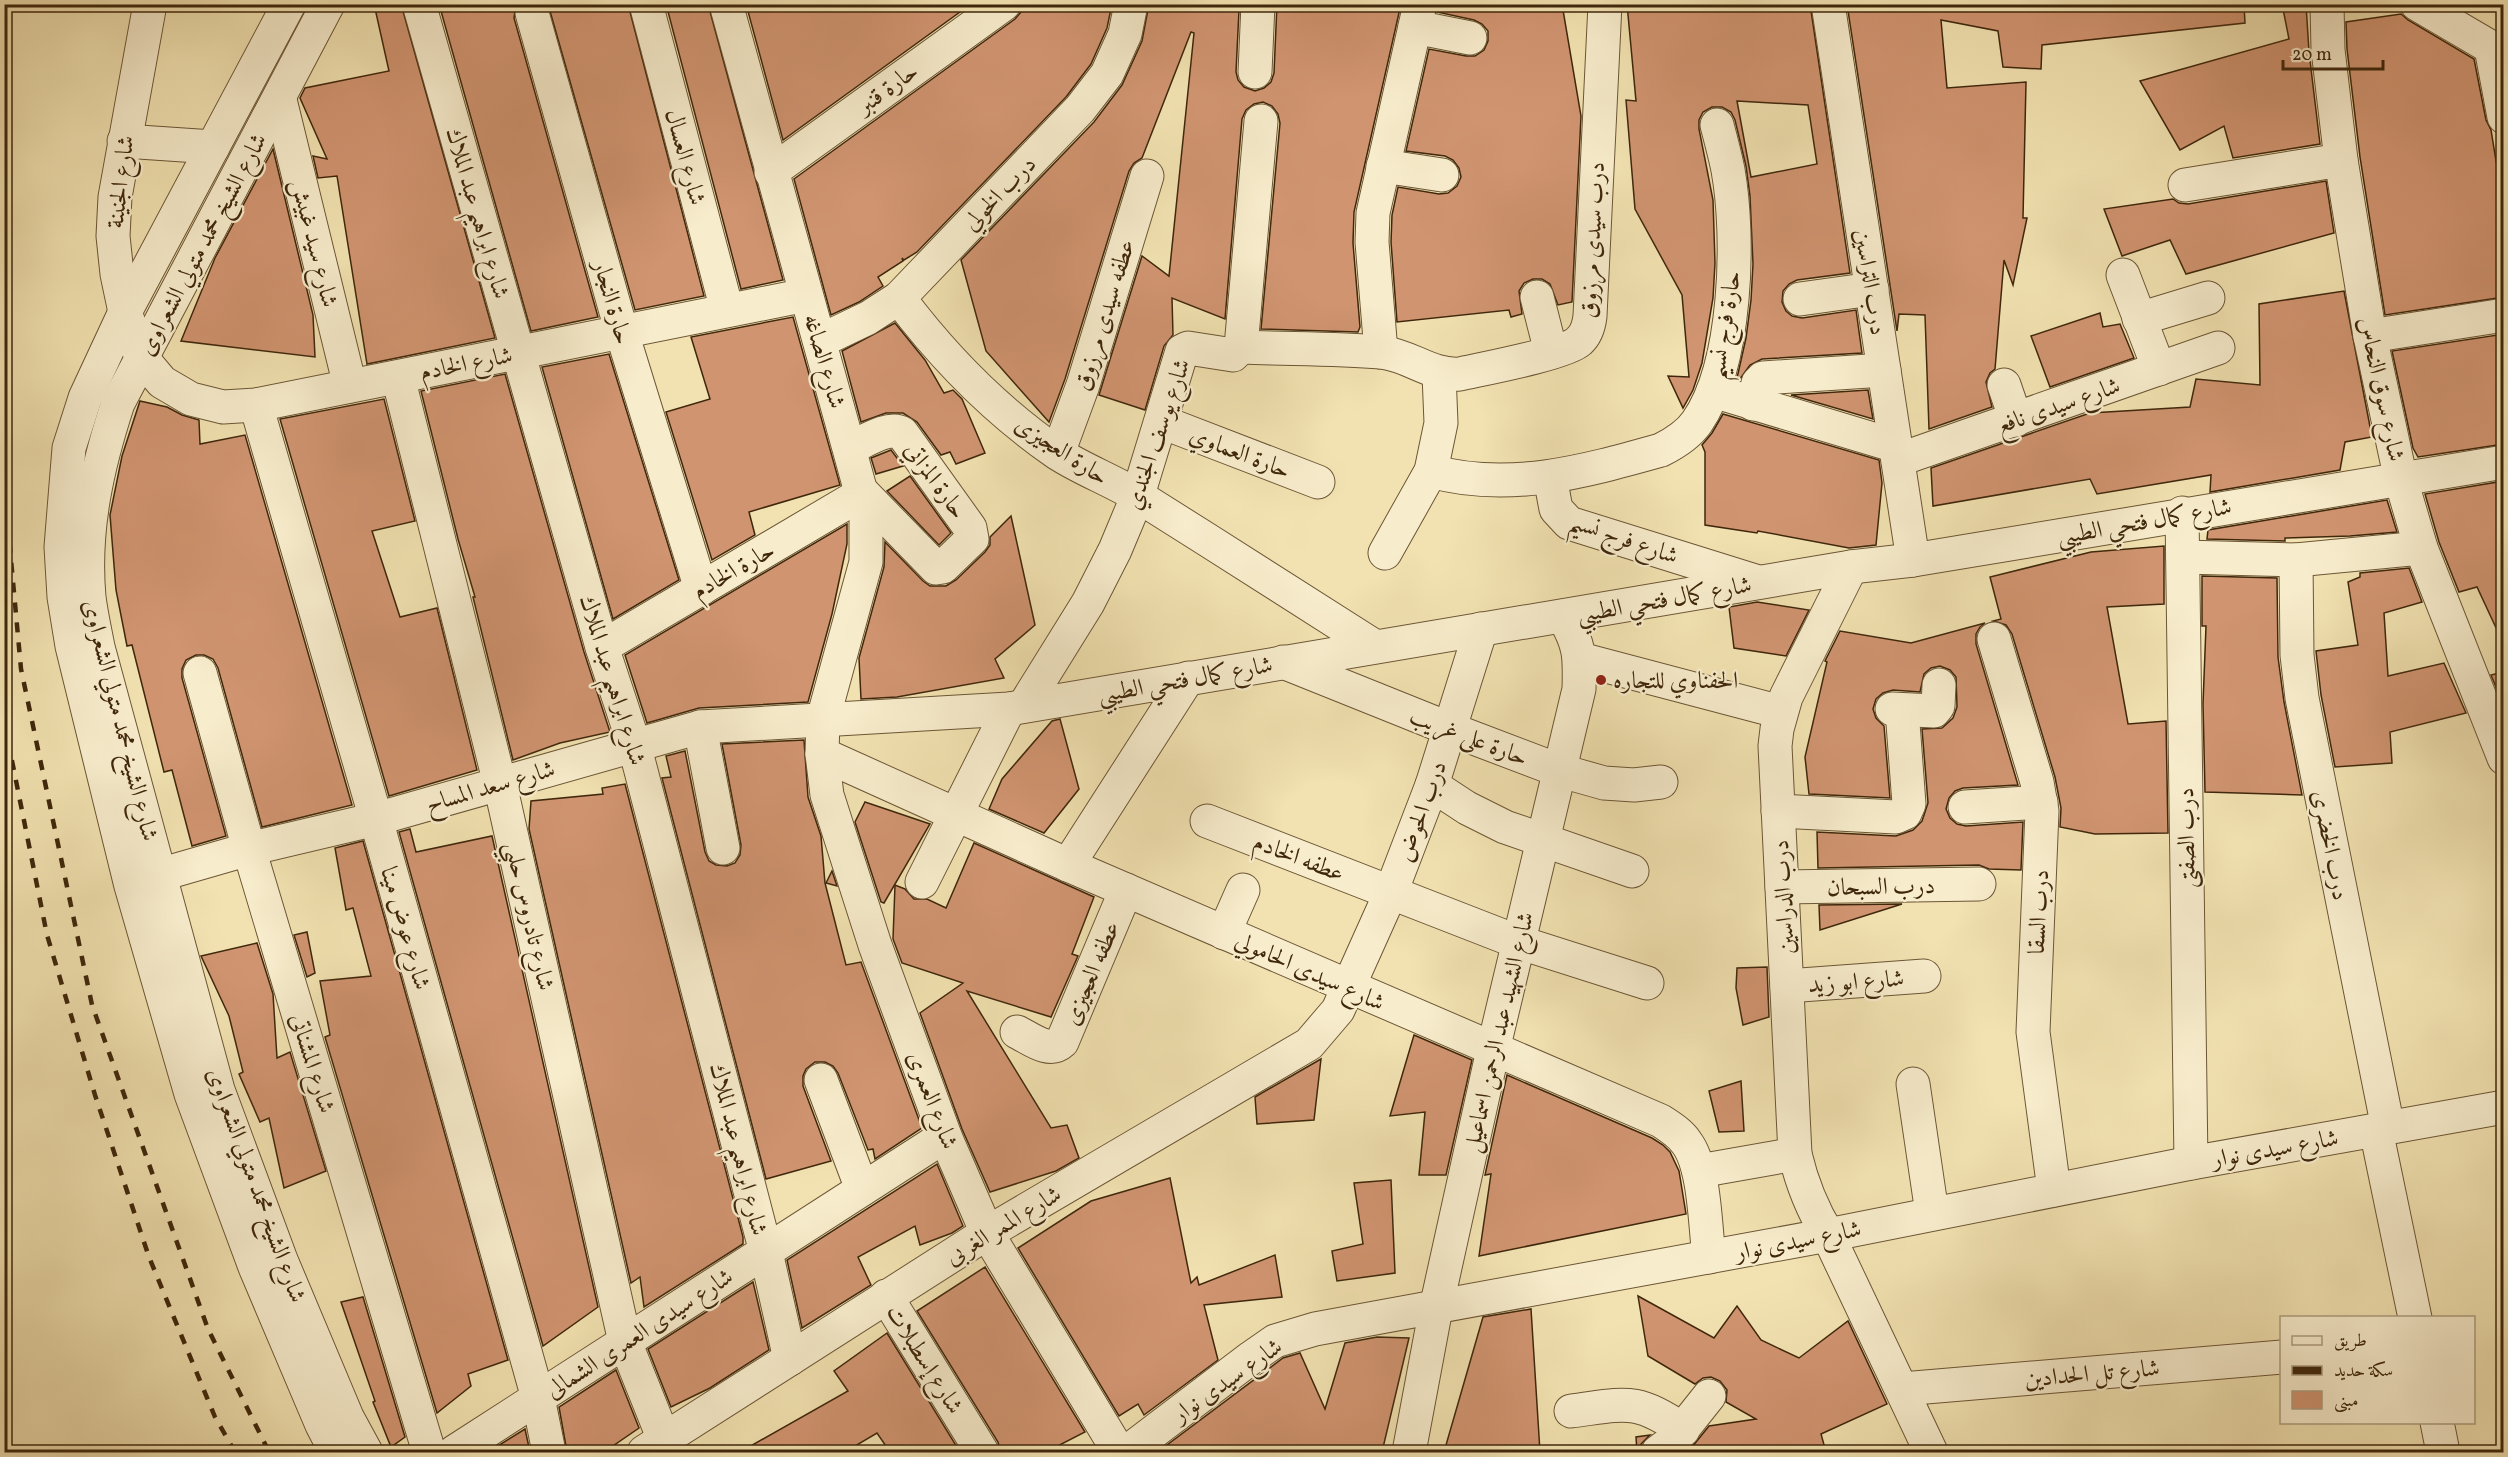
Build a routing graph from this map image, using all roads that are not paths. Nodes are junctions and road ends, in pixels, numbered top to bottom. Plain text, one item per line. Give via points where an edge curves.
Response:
1 (150, 4) edge
2 (289, 4) edge
3 (328, 4) edge
4 (419, 4) edge
5 (646, 4) edge
6 (726, 4) edge
7 (1004, 4) edge
8 (1131, 4) edge
9 (1258, 4) edge
10 (1605, 4) edge
11 (1828, 4) edge
12 (2327, 4) edge
13 (2416, 4) edge
14 (532, 13) dead end
15 (1417, 16) edge
16 (1470, 38) dead end
17 (2498, 52) edge
18 (1255, 72) dead end
19 (280, 100) junction
20 (2504, 117) edge
21 (1261, 121) dead end
22 (1717, 125) dead end
23 (124, 141) junction
24 (213, 147) junction
25 (2341, 160) junction
26 (1383, 166) junction
27 (771, 172) junction
28 (1442, 175) dead end
29 (1147, 176) dead end
30 (2185, 186) dead end
31 (2123, 275) dead end
32 (1872, 290) junction
33 (806, 295) junction
34 (1537, 297) dead end
35 (899, 298) junction
36 (2208, 298) dead end
37 (1800, 299) dead end
38 (727, 310) junction
39 (125, 312) junction
40 (2504, 315) edge
41 (2139, 319) junction
42 (622, 333) junction
43 (2370, 336) junction
44 (820, 341) junction
45 (1241, 347) junction
46 (2218, 348) dead end
47 (517, 352) junction
48 (1381, 352) junction
49 (1551, 352) junction
50 (141, 357) junction
51 (2159, 369) junction
52 (1884, 370) junction
53 (1439, 374) junction
54 (398, 376) junction
55 (2004, 385) dead end
56 (350, 386) junction
57 (1713, 391) junction
58 (1753, 404) junction
59 (256, 405) junction
60 (2016, 420) junction
61 (1162, 422) junction
62 (850, 448) junction
63 (1058, 453) junction
64 (1897, 453) junction
65 (2504, 462) edge
66 (1431, 471) junction
67 (1550, 477) junction
68 (2401, 480) junction
69 (1318, 482) dead end
70 (863, 493) junction
71 (1138, 495) junction
72 (2182, 513) junction
73 (2421, 548) junction
74 (1384, 553) dead end
75 (2183, 557) junction
76 (1913, 560) junction
77 (2296, 560) junction
78 (1851, 567) junction
79 (1761, 582) junction
80 (701, 589) junction
81 (1563, 616) junction
82 (1481, 629) junction
83 (1994, 639) dead end
84 (1374, 646) junction
85 (602, 647) junction
86 (1580, 659) junction
87 (1283, 662) junction
88 (200, 673) dead end
89 (1188, 678) junction
90 (1939, 685) dead end
91 (1016, 708) junction
92 (1781, 712) junction
93 (824, 719) junction
94 (700, 727) junction
95 (1450, 729) junction
96 (634, 744) junction
97 (822, 754) junction
98 (2504, 758) edge
99 (1558, 770) junction
100 (1661, 782) dead end
101 (500, 784) junction
102 (1432, 784) junction
103 (2041, 802) junction
104 (1965, 807) dead end
105 (1778, 811) junction
106 (957, 814) junction
107 (376, 819) junction
108 (1207, 821) dead end
109 (1542, 840) junction
110 (723, 848) dead end
111 (249, 849) junction
112 (1068, 865) junction
113 (1632, 871) dead end
114 (159, 875) junction
115 (922, 882) dead end
116 (1979, 884) dead end
117 (1782, 887) junction
118 (1126, 890) junction
119 (1243, 890) dead end
120 (1391, 892) junction
121 (1224, 933) junction
122 (1518, 942) junction
123 (1924, 976) dead end
124 (1647, 983) dead end
125 (1787, 986) junction
126 (1349, 988) junction
127 (1017, 1032) dead end
128 (1492, 1050) junction
129 (821, 1080) dead end
130 (1913, 1084) dead end
131 (2504, 1107) edge
132 (2382, 1129) junction
133 (945, 1136) junction
134 (1795, 1154) junction
135 (2191, 1163) junction
136 (1699, 1171) junction
137 (862, 1189) junction
138 (2054, 1190) junction
139 (1932, 1213) junction
140 (987, 1233) junction
141 (1828, 1235) junction
142 (766, 1252) junction
143 (1709, 1257) junction
144 (886, 1296) junction
145 (1436, 1308) junction
146 (2415, 1316) edge
147 (625, 1342) junction
148 (2280, 1357) edge
149 (790, 1359) junction
150 (1902, 1389) junction
151 (1709, 1396) dead end
152 (538, 1398) junction
153 (1571, 1411) dead end
154 (2437, 1424) edge
155 (1683, 1430) junction
156 (659, 1448) edge
157 (336, 1452) edge
158 (366, 1452) edge
159 (429, 1452) edge
160 (454, 1452) edge
161 (549, 1452) edge
162 (982, 1452) edge
163 (1119, 1452) edge
164 (1127, 1452) edge
165 (1409, 1452) edge
166 (1658, 1452) edge
167 (1931, 1452) edge
168 (2443, 1452) edge

1 - 23 street, شارع الجنينة
2 - 24 street, شارع الشيخ محمد متولي الشعراوى
3 - 19 street, شارع الشيخ محمد متولي الشعراوى
4 - 47 street, شارع ابراهيم عبد الملاك
5 - 38 street, شارع العسال
6 - 27 street, شارع الصاغه
7 - 27 street, حارة قنبر
8 - 35 street, درب الخولي via 1125,34 1107,74 1080,110
9 - 18 street
10 - 49 street, درب سيدى مرزوق via 1589,326 1579,342
11 - 32 street, درب التراسين
12 - 25 street, شارع سوق النحاس via 2328,50
13 - 17 street
14 - 42 street, حارة النجار
15 - 16 street
15 - 26 street
17 - 20 street
19 - 50 street, شارع الشيخ محمد متولي الشعراوى
19 - 56 street, شارع سيد غبيش
21 - 45 street
22 - 57 street, حارة فرج نسيم via 1728,171 1734,260 1726,337
23 - 24 street
23 - 39 street, شارع الجنينة via 113,236
24 - 39 street, شارع الشيخ محمد متولي الشعراوى
25 - 30 street
25 - 43 street, شارع سوق النحاس
26 - 28 street
26 - 48 street via 1372,228
27 - 33 street, شارع الصاغه
29 - 63 street, عطفه سيدى مرزوق via 1083,385
31 - 41 street
32 - 37 street
32 - 52 street, درب التراسين
33 - 38 street, شارع الخادم
33 - 44 street, شارع الصاغه
34 - 49 street
35 - 44 street, درب الخولي
35 - 63 street, حارة العجيزى via 967,379
36 - 41 street
38 - 42 street, شارع الخادم
39 - 50 street, شارع الجنينة
39 - 157 street, شارع الشيخ محمد متولي الشعراوى via 85,398 69,448 61,548 72,646 131,886 191,1094 255,1268
40 - 43 street
41 - 51 street
42 - 47 street, شارع الخادم
42 - 80 street, حارة النجار
43 - 68 street, شارع سوق النحاس
44 - 62 street, شارع الصاغه
45 - 48 street
45 - 61 street, شارع يوسف الجندي via 1233,355 1188,348 1182,351
46 - 51 street, شارع سيدى نافع
47 - 54 street, شارع الخادم
47 - 85 street, شارع ابراهيم عبد الملاك
48 - 53 street via 1411,360
49 - 53 street, درب سيدى مرزوق via 1460,374
50 - 59 street, شارع الخادم via 162,382 191,399 223,407
50 - 114 street, شارع الشيخ محمد متولي الشعراوى via 118,403 102,450 88,548 90,598 98,647
51 - 60 street, شارع سيدى نافع
52 - 58 street via 1762,378
52 - 64 street, درب التراسين
53 - 66 street via 1442,423
54 - 56 street, شارع الخادم
54 - 101 street, شارع تادروس حلبي
55 - 60 street
56 - 59 street, شارع الخادم
57 - 58 street
57 - 67 street, حارة فرج نسيم via 1697,422 1675,443 1646,454
58 - 64 street
59 - 107 street, شارع عوض مينا
60 - 64 street, شارع سيدى نافع
61 - 69 street, حارة العماوي
61 - 71 street, شارع يوسف الجندي
62 - 70 street, شارع الصاغه
62 - 70 street, حارة المزاتي via 898,430 970,528 972,539 943,567 936,568
63 - 71 street, حارة العجيزى
64 - 76 street, درب التراسين
65 - 68 street, شارع كمال فتحي الطيبي
66 - 67 street, حارة فرج نسيم via 1491,482
66 - 74 street
67 - 79 street, شارع فرج نسيم via 1556,509 1569,523
68 - 72 street, شارع كمال فتحي الطيبي
68 - 73 street, شارع سوق النحاس
70 - 80 street, حارة الخادم
70 - 93 street, شارع الصاغه via 868,528 866,562
71 - 84 street, حارة العجيزى
71 - 91 street, شارع يوسف الجندي via 1088,603
72 - 75 street, درب الصفتى
72 - 76 street, شارع كمال فتحي الطيبي
73 - 77 street
73 - 98 street, شارع سوق النحاس
75 - 77 street
75 - 135 street, درب الصفتى
76 - 78 street, شارع كمال فتحي الطيبي
77 - 132 street, درب الخضرى via 2296,633 2302,698
78 - 79 street, شارع كمال فتحي الطيبي
78 - 92 street, درب الدراسين
79 - 81 street, شارع كمال فتحي الطيبي
80 - 85 street, حارة الخادم
81 - 82 street, شارع كمال فتحي الطيبي
81 - 86 street, شارع الشهيد عبد الرحمن اسماعيل via 1576,638
82 - 84 street, شارع كمال فتحي الطيبي
82 - 95 street, درب الحوض
83 - 103 street, درب السقا
84 - 87 street, شارع كمال فتحي الطيبي
85 - 96 street, شارع ابراهيم عبد الملاك
86 - 92 street
86 - 99 street, شارع الشهيد عبد الرحمن اسماعيل via 1579,689
87 - 89 street, شارع كمال فتحي الطيبي
87 - 95 street, حارة على غريب
88 - 111 street, شارع المشناتى
89 - 91 street, شارع كمال فتحي الطيبي
89 - 112 street
90 - 105 street via 1934,711 1897,709 1909,804 1905,813 1896,817
91 - 93 street, شارع كمال فتحي الطيبي
91 - 106 street, شارع يوسف الجندي
92 - 105 street, درب الدراسين via 1775,746
93 - 94 street, شارع سعد المساح
93 - 97 street, شارع العمرى
94 - 96 street, شارع سعد المساح
94 - 110 street
95 - 99 street, حارة على غريب
95 - 102 street, درب الحوض
96 - 101 street, شارع سعد المساح
96 - 142 street, شارع ابراهيم عبد الملاك
97 - 106 street, شارع سيدى الحامولي
97 - 133 street, شارع العمرى via 827,795 868,923
99 - 100 street, حارة على غريب via 1604,783
99 - 109 street, شارع الشهيد عبد الرحمن اسماعيل
101 - 107 street, شارع سعد المساح
101 - 147 street, شارع تادروس حلبي
102 - 109 street via 1467,808
102 - 120 street, درب الحوض
103 - 104 street
103 - 138 street, درب السقا via 2033,1032
105 - 117 street, درب الدراسين
106 - 112 street, شارع سيدى الحامولي
106 - 115 street, شارع يوسف الجندي
107 - 111 street, شارع سعد المساح
107 - 152 street, شارع عوض مينا
108 - 120 street, عطفه الخادم
109 - 113 street
109 - 122 street, شارع الشهيد عبد الرحمن اسماعيل
111 - 114 street, شارع سعد المساح
111 - 159 street, شارع المشناتى
112 - 118 street, شارع سيدى الحامولي
114 - 158 street, شارع الشيخ محمد متولي الشعراوى via 218,1090 281,1260 347,1417
116 - 117 street, درب السبحان
117 - 125 street, درب الدراسين
118 - 121 street, شارع سيدى الحامولي
118 - 127 street, عطفه العجيزى via 1062,1042 1055,1047 1046,1046
119 - 121 street
120 - 122 street, عطفه الخادم
120 - 126 street, درب الحوض
121 - 126 street, شارع سيدى الحامولي
122 - 124 street, عطفه الخادم
122 - 128 street, شارع الشهيد عبد الرحمن اسماعيل
123 - 125 street, شارع ابو زيد
125 - 134 street, درب الدراسين
126 - 128 street, شارع سيدى الحامولي
126 - 140 street, شارع الممر الغربى via 1338,1010 1309,1044
128 - 136 street, شارع سيدى الحامولي via 1668,1126 1686,1141
128 - 145 street, شارع الشهيد عبد الرحمن اسماعيل
129 - 137 street
130 - 139 street
131 - 132 street, شارع سيدى نوار
132 - 135 street, شارع سيدى نوار
132 - 146 street, درب الخضرى
133 - 137 street, شارع سيدى العمرى الشمالى
133 - 140 street, شارع العمرى
134 - 136 street
134 - 141 street, درب الدراسين via 1802,1183
135 - 138 street, شارع سيدى نوار
136 - 143 street, شارع سيدى الحامولي
137 - 142 street, شارع سيدى العمرى الشمالى
138 - 139 street, شارع سيدى نوار
139 - 141 street, شارع سيدى نوار
140 - 144 street, شارع الممر الغربى
140 - 163 street, شارع العمرى
141 - 143 street, شارع سيدى نوار
141 - 150 street, درب الدراسين
142 - 147 street, شارع سيدى العمرى الشمالى
142 - 149 street, شارع ابراهيم عبد الملاك
143 - 145 street, شارع سيدى نوار
144 - 149 street, شارع الممر الغربى
144 - 162 street, شارع إسطبلات
145 - 164 street, شارع سيدى نوار via 1315,1329 1275,1341
145 - 165 street, شارع الشهيد عبد الرحمن اسماعيل
147 - 152 street, شارع سيدى العمرى الشمالى
147 - 156 street, شارع تادروس حلبي
148 - 150 street, شارع تل الحدادين
149 - 156 street, شارع الممر الغربى
150 - 167 street, درب الدراسين
151 - 155 street
152 - 160 street, شارع سيدى العمرى الشمالى
152 - 161 street, شارع عوض مينا
153 - 155 street via 1635,1405 1658,1412
154 - 168 street
155 - 166 street

